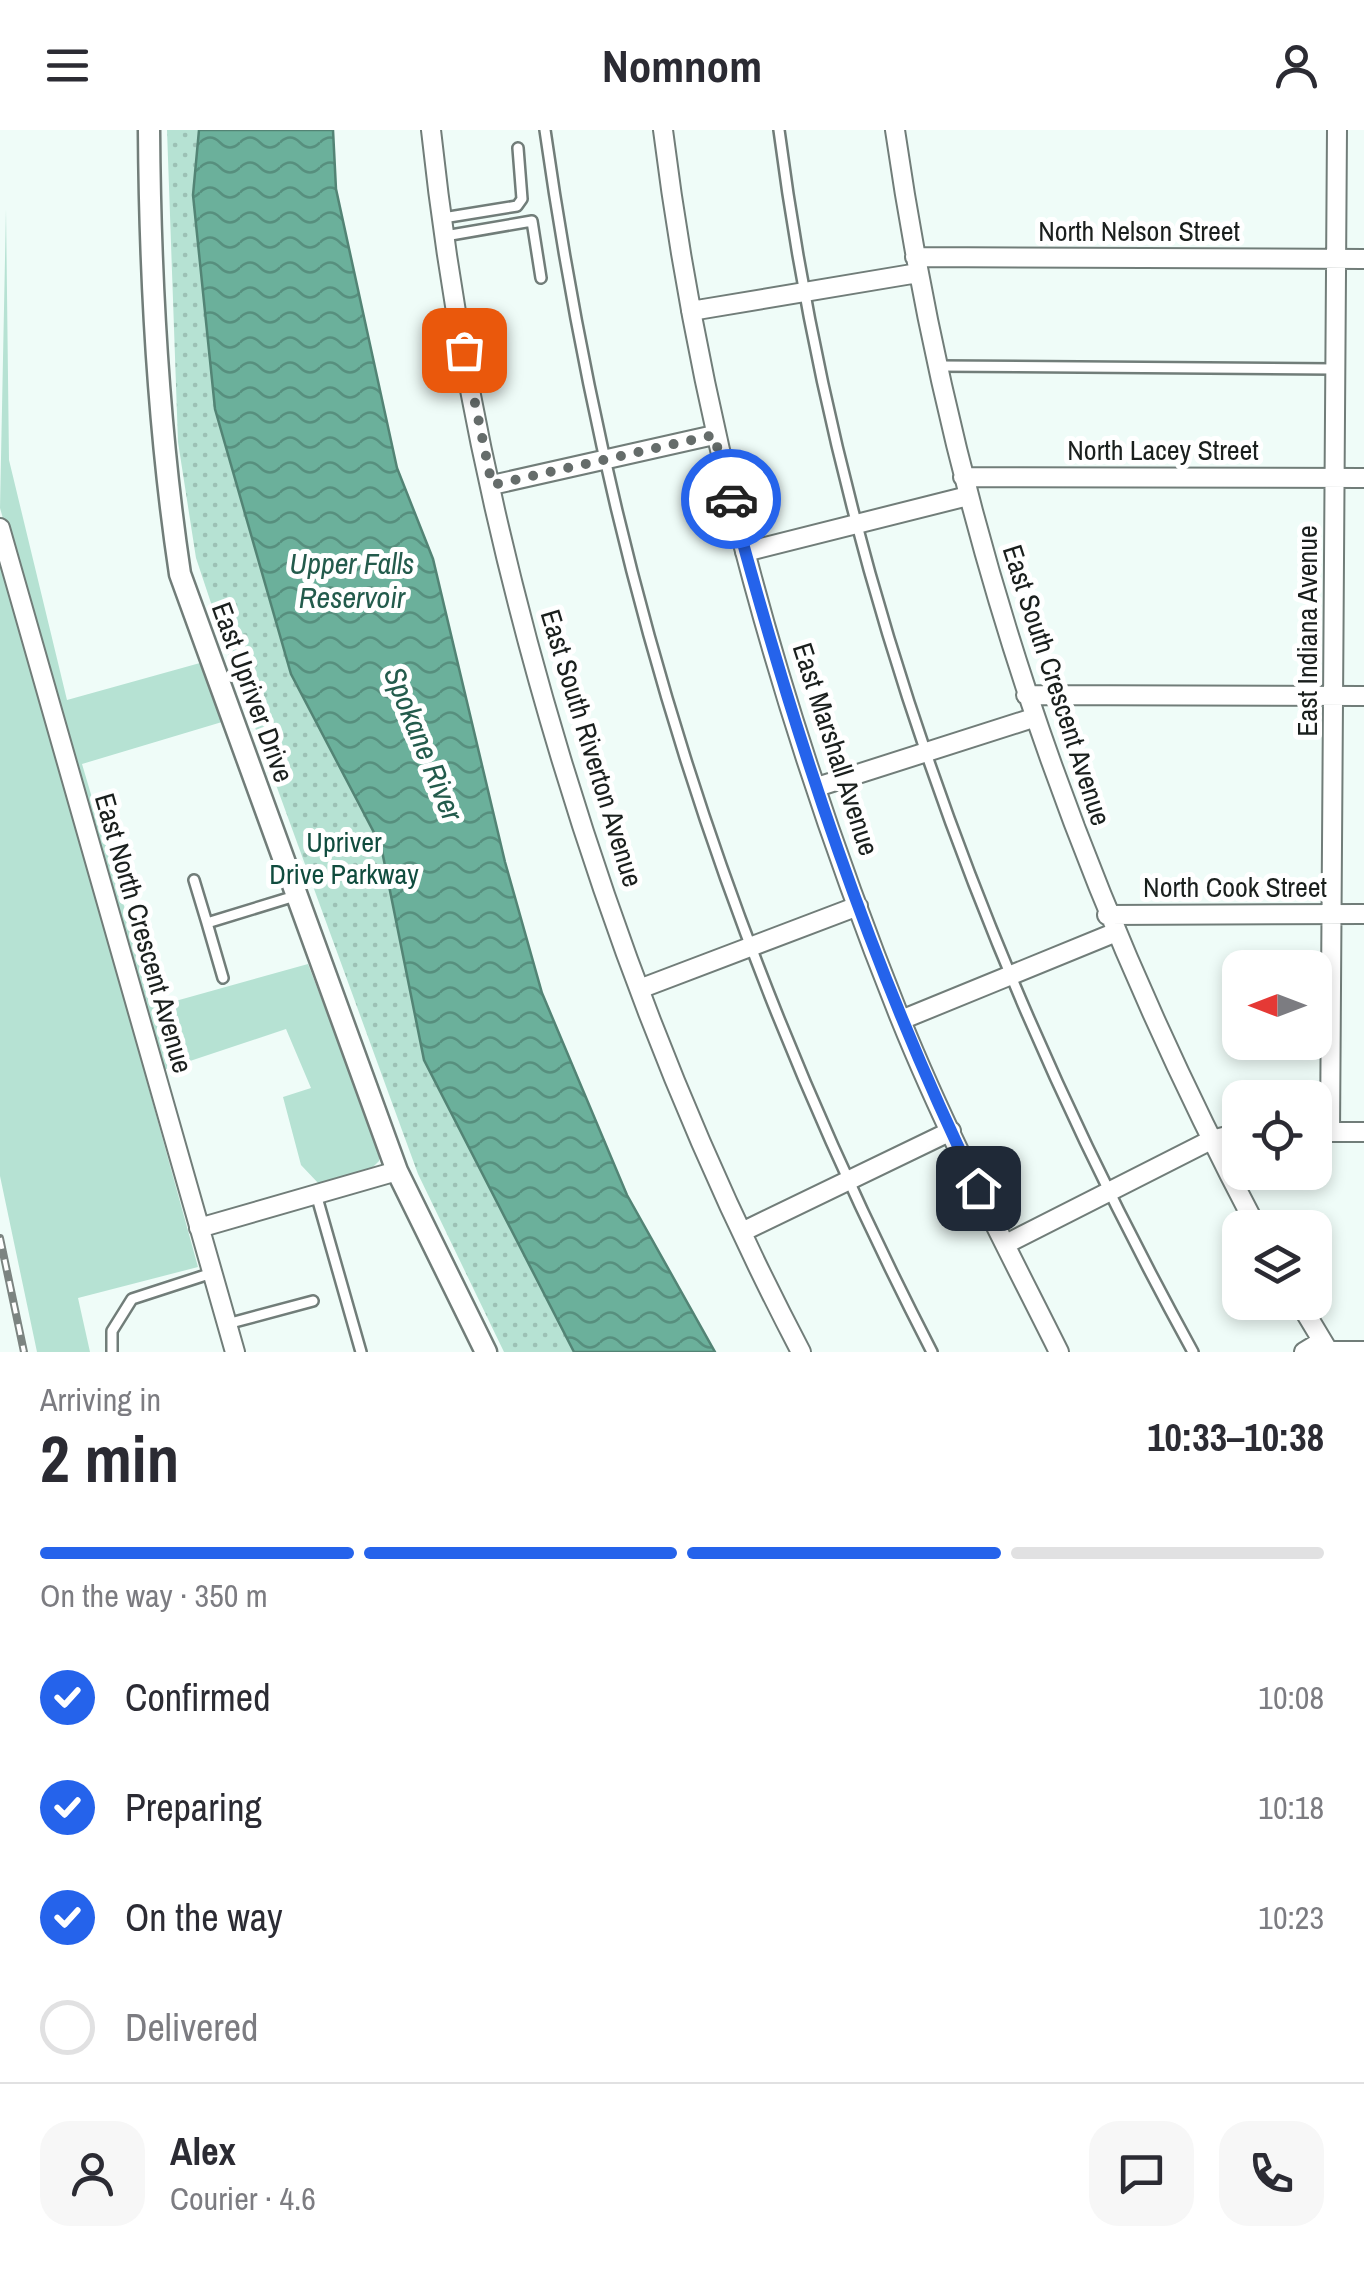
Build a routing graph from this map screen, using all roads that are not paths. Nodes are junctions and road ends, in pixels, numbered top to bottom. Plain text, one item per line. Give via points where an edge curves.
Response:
1 (149, 130) edge
2 (431, 130) edge
3 (545, 130) edge
4 (663, 130) edge
5 (779, 130) edge
6 (894, 130) edge
7 (1337, 130) edge
8 (518, 148) dead end
9 (444, 227) junction
10 (1334, 259) junction
11 (1364, 259) edge
12 (916, 265) junction
13 (541, 278) dead end
14 (806, 292) junction
15 (690, 311) junction
16 (937, 366) junction
17 (1334, 369) junction
18 (714, 435) junction
19 (602, 458) junction
20 (962, 477) junction
21 (1335, 478) junction
22 (1364, 478) edge
23 (492, 485) junction
24 (968, 496) junction
25 (856, 524) junction
26 (0, 528) edge
27 (745, 552) junction
28 (1026, 695) junction
29 (1334, 696) junction
30 (1364, 696) edge
31 (1033, 718) junction
32 (926, 752) junction
33 (817, 788) junction
34 (194, 880) dead end
35 (298, 895) junction
36 (858, 906) junction
37 (1334, 914) junction
38 (1364, 914) edge
39 (207, 924) junction
40 (1110, 924) junction
41 (748, 948) junction
42 (1008, 976) junction
43 (223, 978) dead end
44 (642, 988) junction
45 (901, 1020) junction
46 (1325, 1080) edge
47 (951, 1132) junction
48 (1332, 1132) edge
49 (1364, 1132) edge
50 (1222, 1137) edge
51 (1211, 1140) junction
52 (397, 1171) junction
53 (846, 1181) junction
54 (1108, 1192) junction
55 (316, 1194) junction
56 (1248, 1210) edge
57 (200, 1228) junction
58 (744, 1231) junction
59 (1006, 1244) junction
60 (212, 1274) junction
61 (313, 1301) dead end
62 (1310, 1320) edge
63 (227, 1324) junction
64 (1326, 1348) edge
65 (1364, 1351) edge
66 (112, 1352) edge
67 (235, 1352) edge
68 (361, 1352) edge
69 (486, 1352) edge
70 (801, 1352) edge
71 (932, 1352) edge
72 (1059, 1352) edge
73 (1193, 1352) edge
74 (1304, 1352) edge

1 - 35 street, East Upriver Drive via 156,358 180,574
2 - 9 street, East South Riverton Avenue
3 - 19 lane
4 - 15 street, East Marshall Avenue
5 - 14 lane
6 - 12 street, East South Crescent Avenue
7 - 10 street, East Indiana Avenue
8 - 9 lane via 522,199 516,206
9 - 13 lane via 532,221
9 - 23 street, East South Riverton Avenue
10 - 11 street, North Nelson Street
10 - 12 street, North Nelson Street
10 - 17 street, East Indiana Avenue
12 - 14 street, North Nelson Street
12 - 16 street, East South Crescent Avenue
14 - 15 street, North Nelson Street
14 - 25 lane
15 - 18 street, East Marshall Avenue
16 - 17 lane
16 - 20 street, East South Crescent Avenue
17 - 21 street, East Indiana Avenue
18 - 19 street
18 - 27 street, East Marshall Avenue
19 - 23 street
19 - 41 lane via 658,677
20 - 21 street, North Lacey Street
20 - 24 street, East South Crescent Avenue
21 - 22 street, North Lacey Street
21 - 29 street, East Indiana Avenue
23 - 44 street, East South Riverton Avenue via 554,732
24 - 25 street
24 - 28 street, East South Crescent Avenue
25 - 27 street
25 - 32 lane
26 - 57 street, East North Crescent Avenue
27 - 33 street, East Marshall Avenue
28 - 29 street
28 - 31 street, East South Crescent Avenue
29 - 30 street
29 - 37 street, East Indiana Avenue
31 - 32 street
31 - 40 street, East South Crescent Avenue
32 - 33 street
32 - 42 lane
33 - 36 street, East Marshall Avenue
34 - 39 lane
35 - 39 lane
35 - 52 street, East Upriver Drive
36 - 41 street
36 - 45 street, East Marshall Avenue
37 - 38 street, North Cook Street
37 - 40 street, North Cook Street
37 - 46 street, East Indiana Avenue
39 - 43 lane
40 - 42 street, North Cook Street
40 - 51 street, East South Crescent Avenue
41 - 44 street
41 - 53 lane
42 - 45 street, North Cook Street
42 - 54 lane
44 - 58 street, East South Riverton Avenue
45 - 47 street, East Marshall Avenue
47 - 53 street
47 - 59 street, East Marshall Avenue
48 - 49 street
50 - 51 street
51 - 54 street
51 - 56 street, East South Crescent Avenue
52 - 55 street
52 - 69 street, East Upriver Drive
53 - 58 street
53 - 71 lane
54 - 59 street
54 - 73 lane
55 - 57 street
55 - 68 lane
57 - 60 street, East North Crescent Avenue
58 - 70 street, East South Riverton Avenue
59 - 72 street, East Marshall Avenue
60 - 63 street, East North Crescent Avenue
60 - 66 lane via 132,1299 112,1331
61 - 63 lane
62 - 64 street
63 - 67 street, East North Crescent Avenue
64 - 65 street
64 - 74 street

